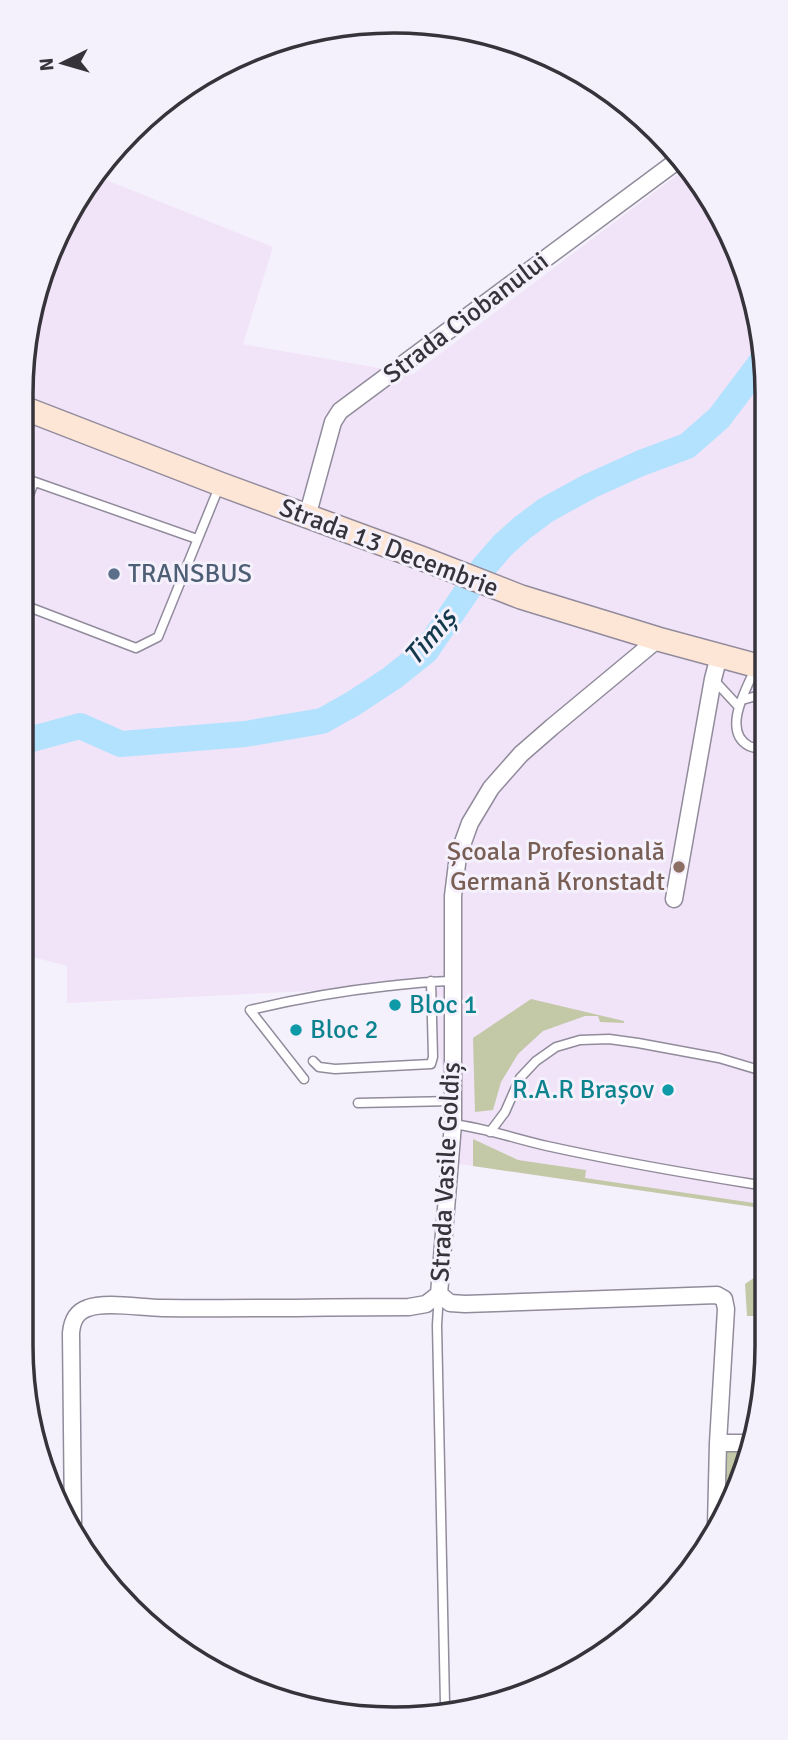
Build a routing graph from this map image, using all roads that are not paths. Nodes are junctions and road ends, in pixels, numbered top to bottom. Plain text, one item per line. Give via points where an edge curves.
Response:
1 (672, 165) edge
2 (33, 412) edge
3 (34, 482) edge
4 (220, 484) junction
5 (307, 517) junction
6 (197, 539) junction
7 (33, 609) edge
8 (658, 639) junction
9 (719, 656) junction
10 (755, 665) edge
11 (755, 678) edge
12 (713, 679) junction
13 (755, 698) edge
14 (740, 704) junction
15 (755, 748) edge
16 (674, 899) dead end
17 (431, 981) junction
18 (453, 981) junction
19 (453, 1038) junction
20 (433, 1039) junction
21 (313, 1061) dead end
22 (755, 1069) edge
23 (304, 1079) dead end
24 (453, 1101) junction
25 (358, 1102) dead end
26 (453, 1124) junction
27 (490, 1132) junction
28 (755, 1184) edge
29 (439, 1294) junction
30 (718, 1443) junction
31 (741, 1443) edge
32 (716, 1509) edge
33 (74, 1512) edge
34 (445, 1704) dead end

1 - 5 street, Strada Ciobanului via 340,411
2 - 4 main road, Strada 13 Decembrie
3 - 6 lane
4 - 5 main road, Strada 13 Decembrie
4 - 6 lane
5 - 8 main road, Strada 13 Decembrie via 522,597
6 - 7 lane via 158,637 136,648
8 - 9 main road, Strada 13 Decembrie
8 - 18 street, Strada Vasile Goldiș via 521,754 477,811 458,856
9 - 10 main road, Strada 13 Decembrie
9 - 12 street
11 - 14 lane
12 - 14 lane
12 - 16 street
13 - 14 lane
14 - 15 lane via 737,729 747,745
17 - 18 lane
17 - 20 lane
17 - 23 lane via 301,998 250,1010
18 - 19 street, Strada Vasile Goldiș
19 - 20 lane
19 - 24 street, Strada Vasile Goldiș
20 - 21 lane via 431,1063 335,1069 319,1067
22 - 27 lane via 609,1038 580,1040 556,1047 536,1061 520,1078
24 - 25 lane
24 - 26 street, Strada Vasile Goldiș
26 - 27 lane
26 - 29 street, Strada Vasile Goldiș
27 - 28 lane via 671,1171
29 - 30 street via 450,1303 465,1304 717,1295 724,1299 726,1309
29 - 33 street, Strada Vasile Goldiș via 426,1304 409,1307 101,1306 78,1313 71,1333
29 - 34 lane
30 - 31 street
30 - 32 street

